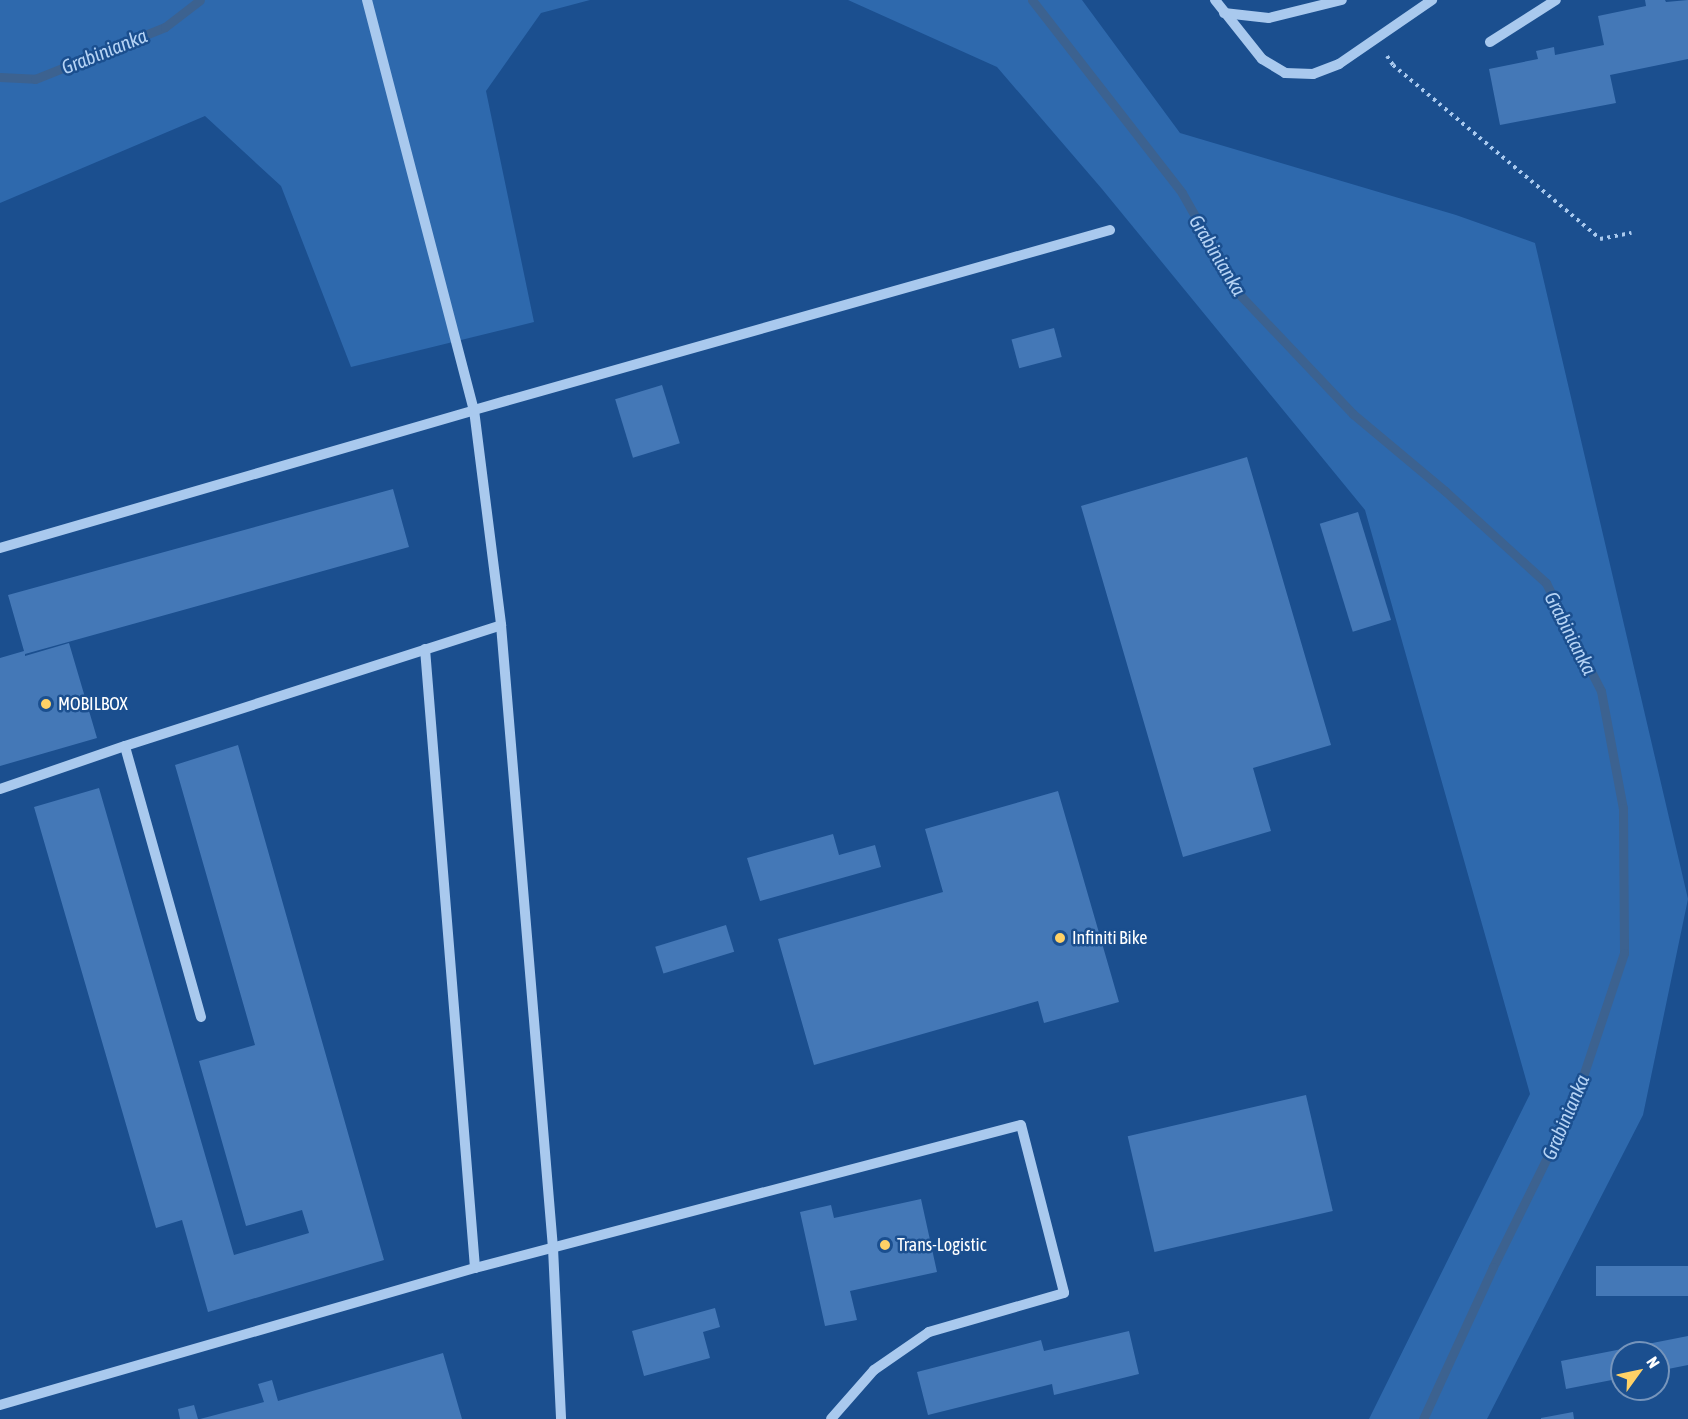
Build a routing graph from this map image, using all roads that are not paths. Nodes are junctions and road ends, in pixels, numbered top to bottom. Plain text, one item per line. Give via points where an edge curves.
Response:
1 (367, 0) edge
2 (1215, 0) edge
3 (1342, 0) edge
4 (1432, 0) edge
5 (1556, 0) edge
6 (1224, 13) junction
7 (1490, 42) dead end
8 (1110, 230) dead end
9 (474, 410) junction
10 (0, 548) edge
11 (501, 624) junction
12 (425, 649) junction
13 (125, 746) junction
14 (0, 789) edge
15 (201, 1017) dead end
16 (553, 1248) junction
17 (475, 1268) junction
18 (0, 1405) edge
19 (561, 1419) edge
20 (831, 1419) edge

1 - 9 street
2 - 6 street
3 - 6 street via 1269,18
4 - 6 street via 1340,64 1313,74 1285,73 1262,58
5 - 7 street
8 - 9 street
9 - 10 street
9 - 11 street
11 - 12 street
11 - 16 street
12 - 13 street
12 - 17 street
13 - 14 street
13 - 15 street
16 - 17 street
16 - 19 street
16 - 20 street via 1021,1125 1065,1293 929,1332 874,1370
17 - 18 street

